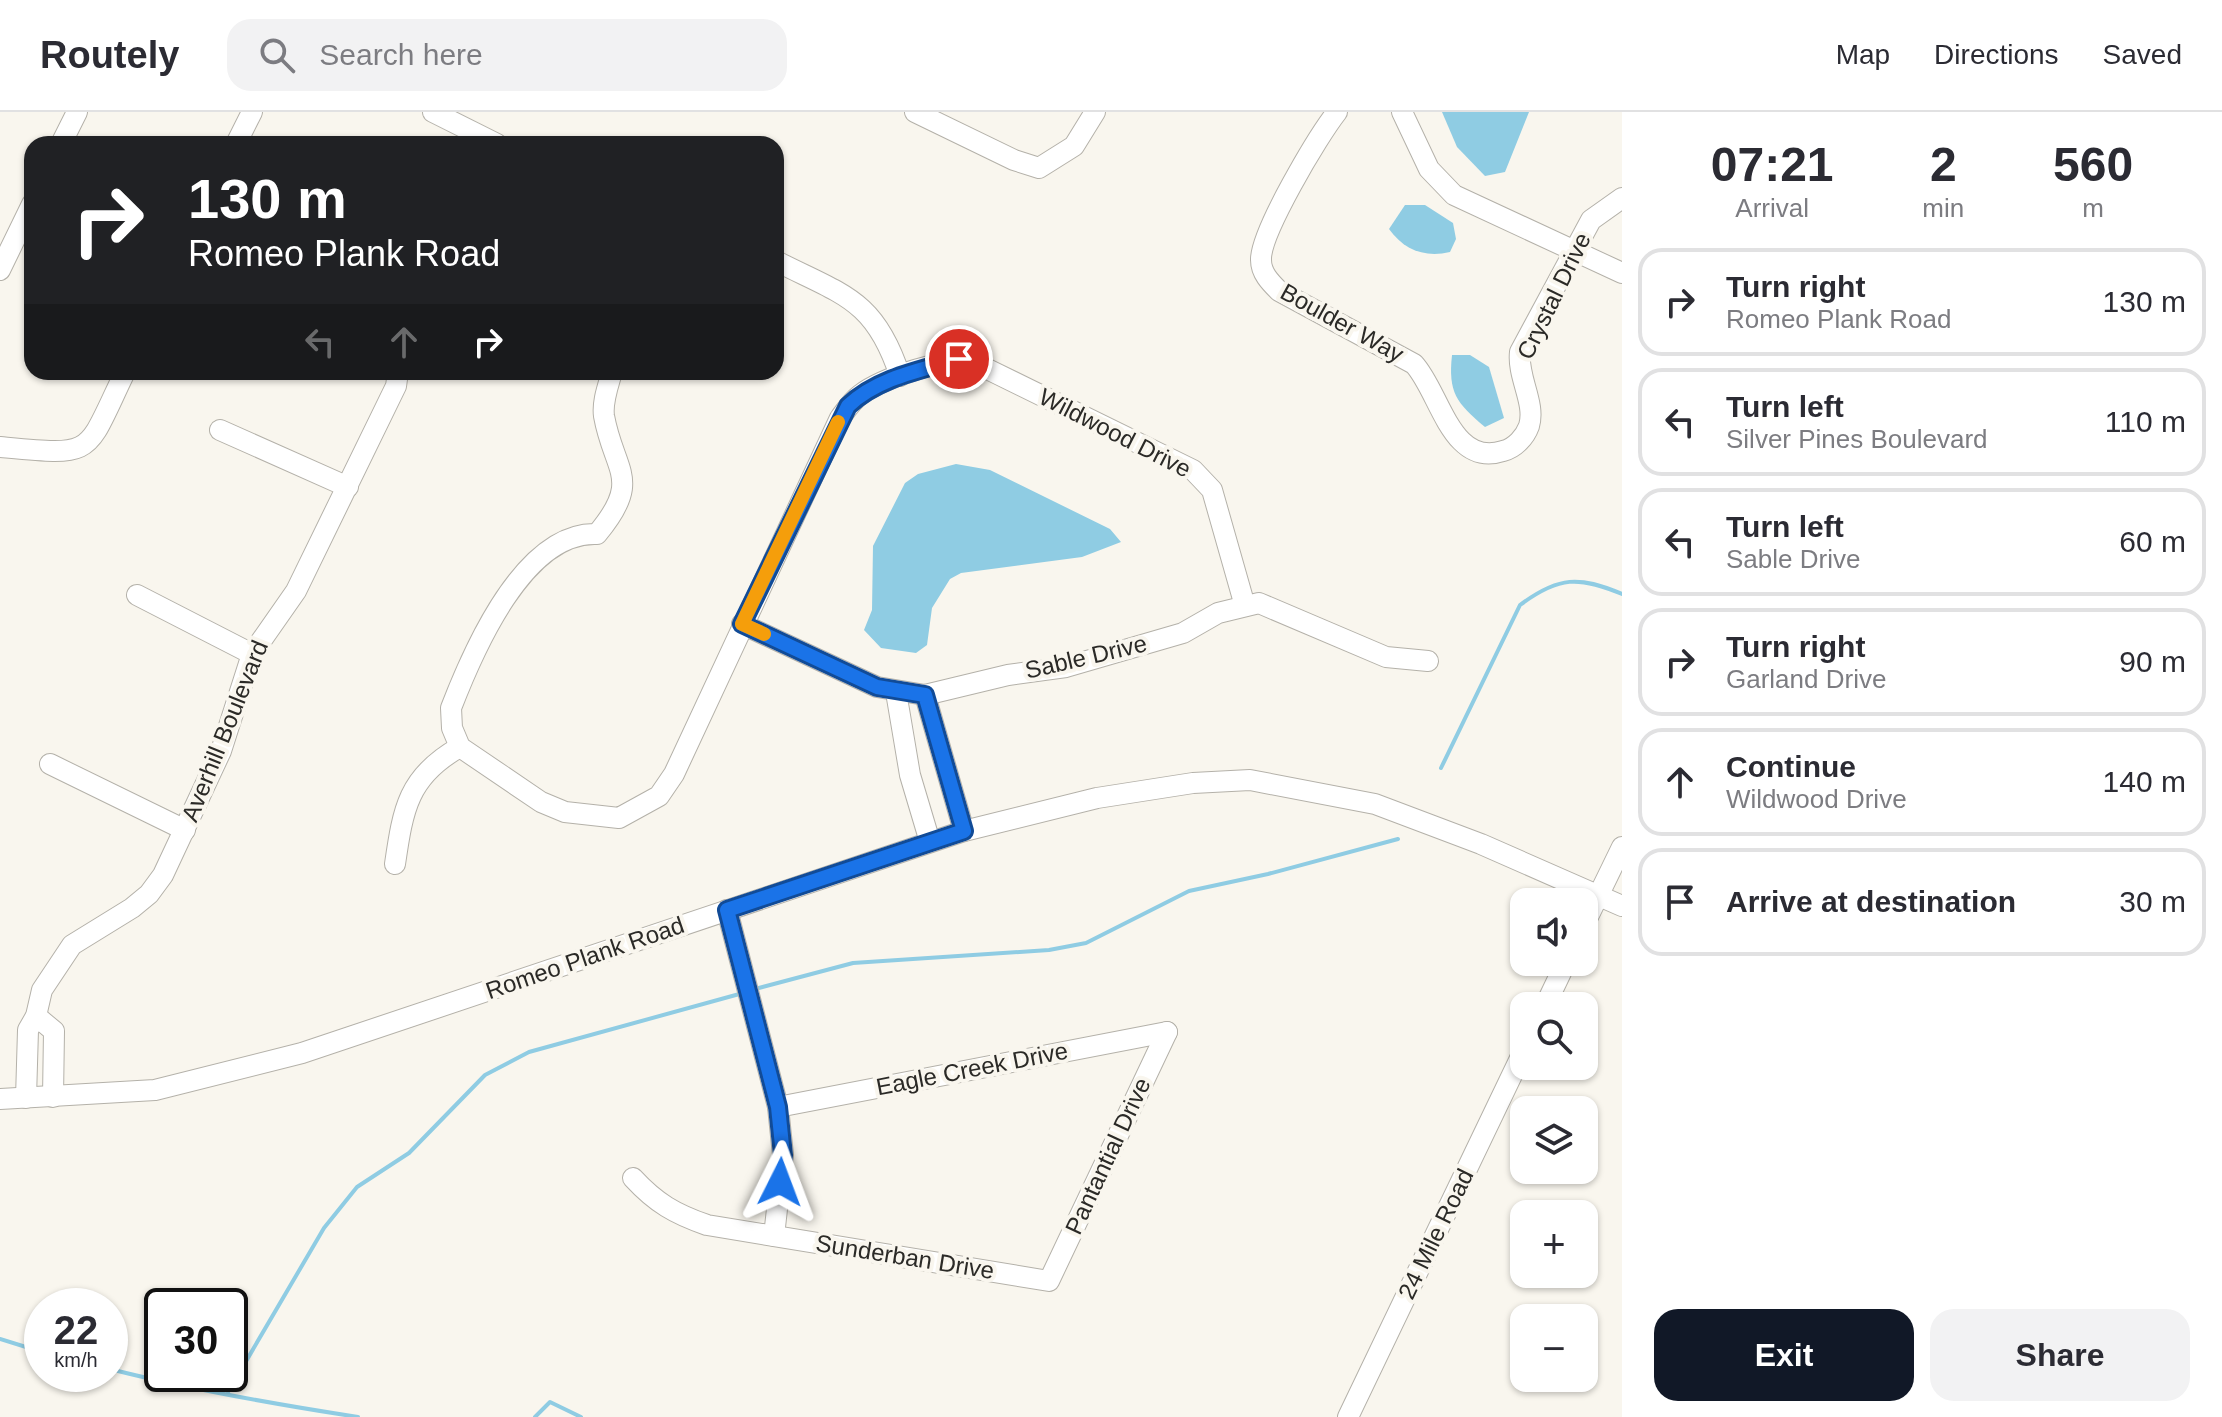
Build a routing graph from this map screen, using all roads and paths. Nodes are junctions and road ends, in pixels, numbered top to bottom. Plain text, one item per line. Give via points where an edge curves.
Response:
1 (77, 112) edge
2 (252, 112) edge
3 (433, 112) edge
4 (915, 112) edge
5 (1095, 112) edge
6 (1337, 112) edge
7 (1402, 112) edge
8 (65, 136) edge
9 (240, 136) edge
10 (481, 136) edge
11 (1622, 198) edge
12 (24, 220) edge
13 (1574, 252) junction
14 (784, 265) edge
15 (0, 270) edge
16 (1622, 273) edge
17 (1414, 364) joint
18 (900, 376) junction
19 (121, 380) edge
20 (397, 380) edge
21 (611, 380) edge
22 (220, 430) dead end
23 (0, 447) edge
24 (348, 487) junction
25 (137, 595) dead end
26 (1245, 606) junction
27 (742, 624) junction
28 (252, 654) junction
29 (1428, 661) dead end
30 (896, 692) junction
31 (925, 695) junction
32 (460, 747) junction
33 (50, 764) dead end
34 (944, 766) junction
35 (910, 775) junction
36 (185, 830) junction
37 (964, 831) junction
38 (930, 842) junction
39 (1622, 847) edge
40 (395, 864) dead end
41 (1582, 888) edge
42 (1598, 895) joint
43 (1622, 906) edge
44 (727, 910) junction
45 (36, 1016) junction
46 (1167, 1032) joint
47 (1510, 1079) edge
48 (53, 1097) junction
49 (26, 1098) junction
50 (0, 1099) edge
51 (778, 1107) junction
52 (633, 1178) dead end
53 (774, 1236) junction
54 (1049, 1281) joint
55 (1348, 1417) edge

1 - 8 street
2 - 9 street
3 - 10 street
4 - 5 street via 1039,168 1074,146
6 - 17 street, Boulder Way via 1269,234 1260,259 1266,279
7 - 13 street via 1429,169 1454,195
11 - 13 street, Crystal Drive via 1591,220
12 - 15 street
13 - 16 street
13 - 17 street, Crystal Drive via 1520,352 1518,369 1530,409 1529,425 1511,449 1489,454 1462,443
14 - 18 street via 854,300 875,320 889,341
18 - 26 street, Wildwood Drive via 959,359 973,362 1193,470 1212,490
18 - 27 street, Wildwood Drive via 862,393 840,418
19 - 23 street via 92,439 82,448 66,453
20 - 24 street, Averhill Boulevard
21 - 32 street via 604,415 623,477 621,497 597,534 582,534 541,558 509,588 451,708
22 - 24 street
24 - 28 street, Averhill Boulevard via 296,591
25 - 28 street
26 - 29 street, Sable Drive via 1259,603 1278,609 1386,657
26 - 31 street, Sable Drive via 1218,613 1183,633 1066,667
27 - 30 street, Sable Drive
27 - 32 street, Wildwood Drive via 674,774 659,796 619,818 565,812 541,802
28 - 36 street, Averhill Boulevard via 233,718
30 - 31 street, Sable Drive
30 - 35 street
31 - 34 street
32 - 40 street via 420,775 402,813
33 - 36 street
34 - 35 street
34 - 37 street
35 - 38 street
36 - 45 street, Averhill Boulevard via 149,894 72,945 53,968
37 - 38 street, Romeo Plank Road
37 - 41 street, Romeo Plank Road via 1097,798 1250,780 1375,804
38 - 44 street, Romeo Plank Road
39 - 42 street
42 - 43 street, Romeo Plank Road
44 - 48 street, Romeo Plank Road via 302,1053 155,1090
44 - 51 street
45 - 48 street via 54,1031
45 - 49 street, Averhill Boulevard via 28,1030
46 - 51 street, Eagle Creek Drive
46 - 54 street, Pantantial Drive
47 - 55 street, 24 Mile Road
48 - 49 street, Romeo Plank Road
49 - 50 street, Romeo Plank Road
51 - 53 street via 783,1155
52 - 53 street, Sunderban Drive via 673,1214
53 - 54 street, Sunderban Drive

